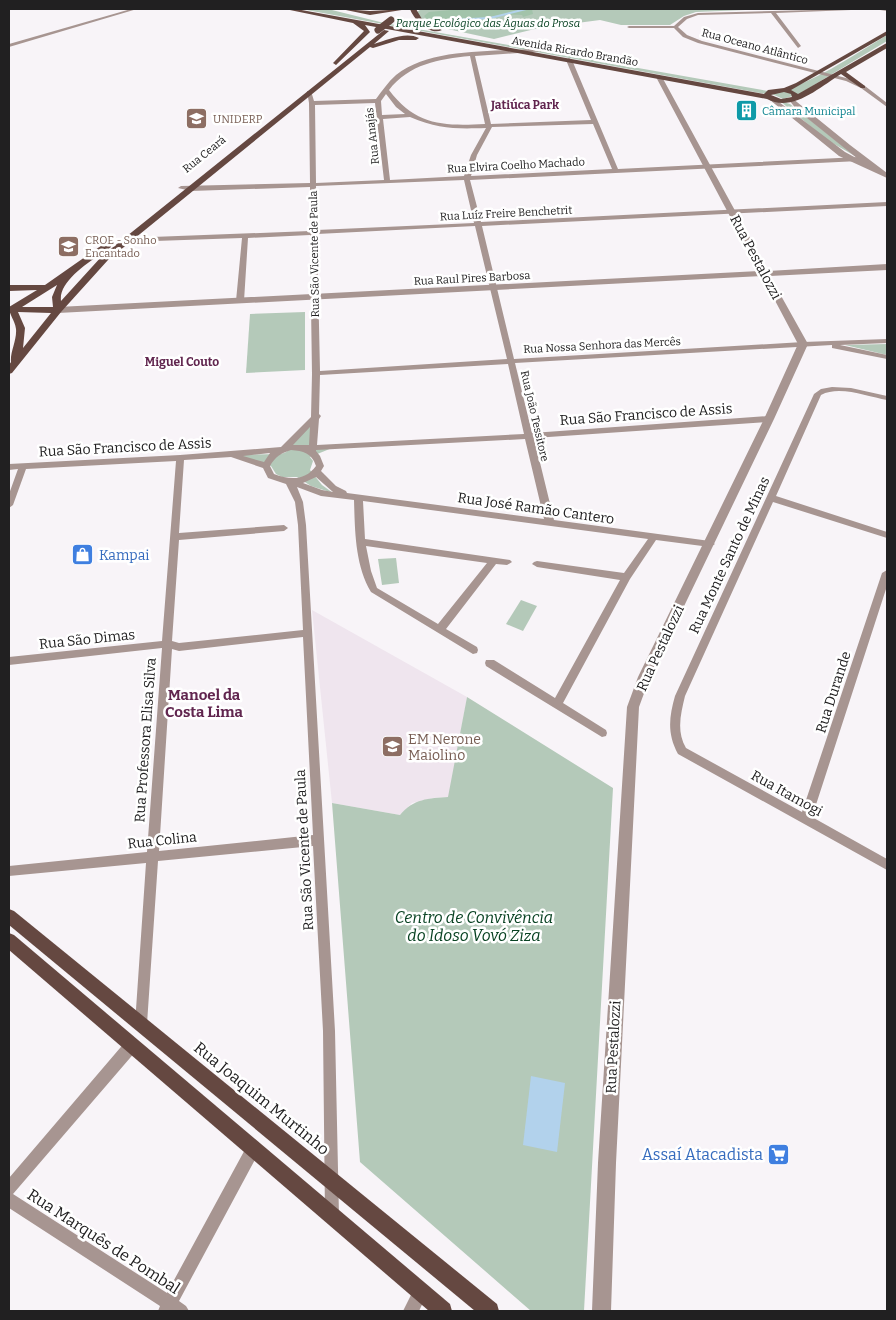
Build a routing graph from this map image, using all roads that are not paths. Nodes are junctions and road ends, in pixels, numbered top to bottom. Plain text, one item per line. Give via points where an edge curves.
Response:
1 (136, 9) edge
2 (288, 9) edge
3 (334, 9) edge
4 (344, 9) edge
5 (414, 9) edge
6 (850, 9) edge
7 (882, 9) edge
8 (887, 10) edge
9 (406, 11) edge
10 (772, 11) junction
11 (319, 14) junction
12 (630, 27) dead end
13 (675, 27) junction
14 (382, 31) junction
15 (448, 33) junction
16 (887, 33) edge
17 (462, 40) junction
18 (887, 45) edge
19 (9, 46) edge
20 (798, 46) dead end
21 (363, 49) junction
22 (543, 50) junction
23 (528, 52) junction
24 (472, 55) junction
25 (568, 60) junction
26 (336, 63) junction
27 (585, 63) junction
28 (635, 65) junction
29 (573, 69) junction
30 (842, 72) junction
31 (819, 73) junction
32 (659, 77) junction
33 (834, 77) junction
34 (863, 87) junction
35 (386, 90) junction
36 (774, 90) junction
37 (784, 90) junction
38 (309, 92) junction
39 (771, 98) junction
40 (794, 99) junction
41 (378, 101) junction
42 (312, 103) junction
43 (887, 105) edge
44 (412, 115) junction
45 (380, 117) junction
46 (596, 122) junction
47 (489, 127) junction
48 (864, 159) junction
49 (853, 160) junction
50 (706, 167) junction
51 (615, 170) junction
52 (879, 171) junction
53 (887, 176) edge
54 (467, 178) junction
55 (387, 182) junction
56 (313, 185) junction
57 (181, 188) junction
58 (191, 189) junction
59 (887, 204) edge
60 (732, 212) junction
61 (478, 224) junction
62 (314, 232) junction
63 (245, 236) junction
64 (126, 240) junction
65 (887, 267) edge
66 (766, 273) junction
67 (66, 276) junction
68 (47, 287) junction
69 (9, 288) edge
70 (494, 288) junction
71 (314, 297) junction
72 (240, 301) junction
73 (10, 310) edge
74 (58, 310) junction
75 (887, 341) edge
76 (825, 343) junction
77 (803, 344) junction
78 (887, 357) edge
79 (14, 362) junction
80 (511, 362) junction
81 (9, 371) edge
82 (318, 373) junction
83 (887, 398) edge
84 (316, 416) junction
85 (769, 419) junction
86 (528, 436) junction
87 (281, 450) junction
88 (314, 451) junction
89 (229, 454) junction
90 (180, 458) junction
91 (23, 466) junction
92 (266, 466) junction
93 (9, 467) edge
94 (316, 472) junction
95 (291, 482) junction
96 (358, 498) junction
97 (771, 498) junction
98 (9, 505) edge
99 (550, 524) junction
100 (284, 528) dead end
101 (887, 535) edge
102 (175, 538) junction
103 (653, 538) junction
104 (362, 542) junction
105 (710, 544) junction
106 (494, 560) junction
107 (507, 562) dead end
108 (537, 564) dead end
109 (887, 573) edge
110 (626, 577) junction
111 (439, 630) junction
112 (307, 633) junction
113 (167, 644) junction
114 (473, 650) dead end
115 (9, 661) edge
116 (490, 663) dead end
117 (557, 704) junction
118 (602, 733) dead end
119 (675, 742) joint
120 (805, 820) junction
121 (318, 840) junction
122 (152, 856) junction
123 (887, 865) edge
124 (9, 871) edge
125 (9, 916) edge
126 (9, 940) edge
127 (141, 1024) junction
128 (131, 1046) junction
129 (254, 1149) junction
130 (331, 1181) junction
131 (9, 1189) edge
132 (9, 1200) edge
133 (332, 1217) junction
134 (420, 1292) junction
135 (173, 1309) edge
136 (411, 1311) edge
137 (444, 1311) edge
138 (490, 1311) edge
139 (601, 1311) edge

1 - 19 street
2 - 11 main road, Avenida Ricardo Brandão
3 - 15 main road, Avenida Ricardo Brandão
4 - 9 main road via 380,13
5 - 9 main road, Rua Ceará
5 - 15 main road via 418,21
6 - 10 street, Rua Oceano Atlântico
7 - 8 street
9 - 14 main road, Rua Ceará
10 - 13 street, Rua Oceano Atlântico via 698,14 689,16
10 - 20 street
11 - 17 main road, Avenida Ricardo Brandão
11 - 26 main road via 355,23 368,30
12 - 13 street
13 - 31 street, Rua Oceano Atlântico via 692,40
14 - 21 main road, Rua Ceará
14 - 26 main road, Rua Ceará
15 - 22 main road, Avenida Ricardo Brandão
16 - 31 main road
17 - 21 main road via 399,38
17 - 23 main road, Avenida Ricardo Brandão
18 - 30 main road
21 - 38 main road, Rua Ceará
22 - 23 street, Rua Anajás
22 - 28 main road, Avenida Ricardo Brandão
23 - 24 street, Rua Anajás
23 - 25 main road, Avenida Ricardo Brandão
24 - 35 street, Rua Anajás via 420,64 397,77
24 - 47 street
25 - 27 main road, Avenida Ricardo Brandão
25 - 29 street
26 - 57 main road, Rua Ceará
27 - 29 main road
27 - 32 main road, Avenida Ricardo Brandão
28 - 32 main road
28 - 36 main road, Avenida Ricardo Brandão
29 - 46 street
30 - 33 main road
30 - 34 main road
31 - 33 street, Rua Oceano Atlântico
31 - 37 main road
32 - 39 main road, Avenida Ricardo Brandão
32 - 50 street, Rua Pestalozzi
33 - 34 street, Rua Oceano Atlântico
33 - 40 main road
34 - 43 street, Rua Oceano Atlântico
35 - 41 street, Rua Anajás
35 - 44 street via 398,106
36 - 37 main road, Avenida Ricardo Brandão
36 - 39 main road via 767,93
37 - 40 main road via 794,93
38 - 42 street, Rua São Vicente de Paula
38 - 58 main road, Rua Ceará
39 - 40 main road, Avenida Ricardo Brandão
39 - 49 street via 824,142
40 - 48 street via 799,109
41 - 42 street
41 - 45 street, Rua Anajás
42 - 56 street, Rua São Vicente de Paula
44 - 45 street
44 - 47 street via 453,128
45 - 55 street, Rua Anajás
46 - 47 street
46 - 51 street
47 - 54 street via 474,155
48 - 49 street, Rua Elvira Coelho Machado
48 - 52 street
49 - 50 street, Rua Elvira Coelho Machado
49 - 52 street
50 - 51 street, Rua Elvira Coelho Machado
50 - 60 street, Rua Pestalozzi
51 - 54 street, Rua Elvira Coelho Machado
52 - 53 street
54 - 55 street, Rua Elvira Coelho Machado
54 - 61 street, Rua João Tessitore
55 - 56 street, Rua Elvira Coelho Machado
56 - 58 street, Rua Elvira Coelho Machado
56 - 62 street, Rua São Vicente de Paula
57 - 58 street, Rua Elvira Coelho Machado
57 - 67 main road, Rua Ceará
58 - 64 main road, Rua Ceará
59 - 60 street, Rua Luíz Freire Benchetrit
60 - 61 street, Rua Luíz Freire Benchetrit
60 - 66 street, Rua Pestalozzi
61 - 62 street, Rua Luíz Freire Benchetrit
61 - 70 street, Rua João Tessitore
62 - 63 street, Rua Luíz Freire Benchetrit
62 - 71 street, Rua São Vicente de Paula
63 - 64 street, Rua Luíz Freire Benchetrit
63 - 72 street
64 - 74 main road, Rua Ceará via 105,258
65 - 66 street, Rua Raul Pires Barbosa
66 - 70 street, Rua Raul Pires Barbosa
66 - 77 street, Rua Pestalozzi
67 - 68 main road, Rua Ceará
67 - 74 main road via 56,297
68 - 69 main road
68 - 73 main road, Rua Ceará
70 - 71 street, Rua Raul Pires Barbosa
70 - 80 street, Rua João Tessitore
71 - 72 street, Rua Raul Pires Barbosa
71 - 82 street, Rua São Vicente de Paula
72 - 74 street, Rua Raul Pires Barbosa
73 - 74 main road
73 - 79 main road via 21,323 22,331
74 - 79 main road, Rua Ceará
75 - 76 street, Rua Nossa Senhora das Mercês
76 - 77 street, Rua Nossa Senhora das Mercês
76 - 78 street
77 - 80 street, Rua Nossa Senhora das Mercês
77 - 85 street, Rua Pestalozzi
79 - 81 main road
80 - 82 street, Rua Nossa Senhora das Mercês
80 - 86 street, Rua João Tessitore
82 - 84 street, Rua São Vicente de Paula
83 - 97 street, Rua Monte Santo de Minas via 837,389 822,390
84 - 87 street
84 - 88 street, Rua São Vicente de Paula
85 - 86 street, Rua São Francisco de Assis
85 - 105 street, Rua Pestalozzi
86 - 88 street, Rua São Francisco de Assis via 344,446
86 - 99 street, Rua João Tessitore
87 - 88 street via 302,448
87 - 89 street, Rua São Francisco de Assis
87 - 92 street via 270,458
88 - 94 street via 320,466
89 - 90 street, Rua São Francisco de Assis
89 - 92 street, Rua São Francisco de Assis
90 - 91 street, Rua São Francisco de Assis
90 - 102 street, Rua Professora Elisa Silva
91 - 93 street, Rua São Francisco de Assis
91 - 98 street
92 - 95 street via 271,476
94 - 95 street
94 - 96 street via 333,488
95 - 96 street via 321,493
95 - 112 street, Rua São Vicente de Paula via 299,502 302,525
96 - 99 street, Rua José Ramão Cantero
96 - 104 street
97 - 101 street
97 - 119 street, Rua Monte Santo de Minas via 680,696 675,714
99 - 103 street, Rua José Ramão Cantero
100 - 102 street
102 - 113 street, Rua Professora Elisa Silva
103 - 105 street, Rua José Ramão Cantero
103 - 110 street
104 - 106 street
104 - 111 street via 368,582 374,590
105 - 139 street, Rua Pestalozzi via 644,677 634,707 607,1154
106 - 107 street
106 - 111 street
108 - 110 street
109 - 120 street, Rua Durande
110 - 117 street
111 - 114 street
112 - 113 street, Rua São Dimas via 179,647
112 - 121 street, Rua São Vicente de Paula
113 - 115 street, Rua São Dimas
113 - 122 street, Rua Professora Elisa Silva
116 - 117 street
117 - 118 street
119 - 120 street, Rua Itamogi via 682,751
120 - 123 street, Rua Itamogi
121 - 122 street, Rua Colina
121 - 130 street, Rua São Vicente de Paula via 329,1031
122 - 124 street, Rua Colina
122 - 127 street, Rua Professora Elisa Silva
125 - 127 main road, Rua Joaquim Murtinho
126 - 128 main road
127 - 130 main road, Rua Joaquim Murtinho
128 - 129 main road
128 - 131 street
129 - 133 main road
129 - 135 street
130 - 133 street, Rua São Vicente de Paula
130 - 138 main road, Rua Joaquim Murtinho
132 - 135 street, Rua Marquês de Pombal
133 - 134 main road
134 - 136 street
134 - 137 main road

